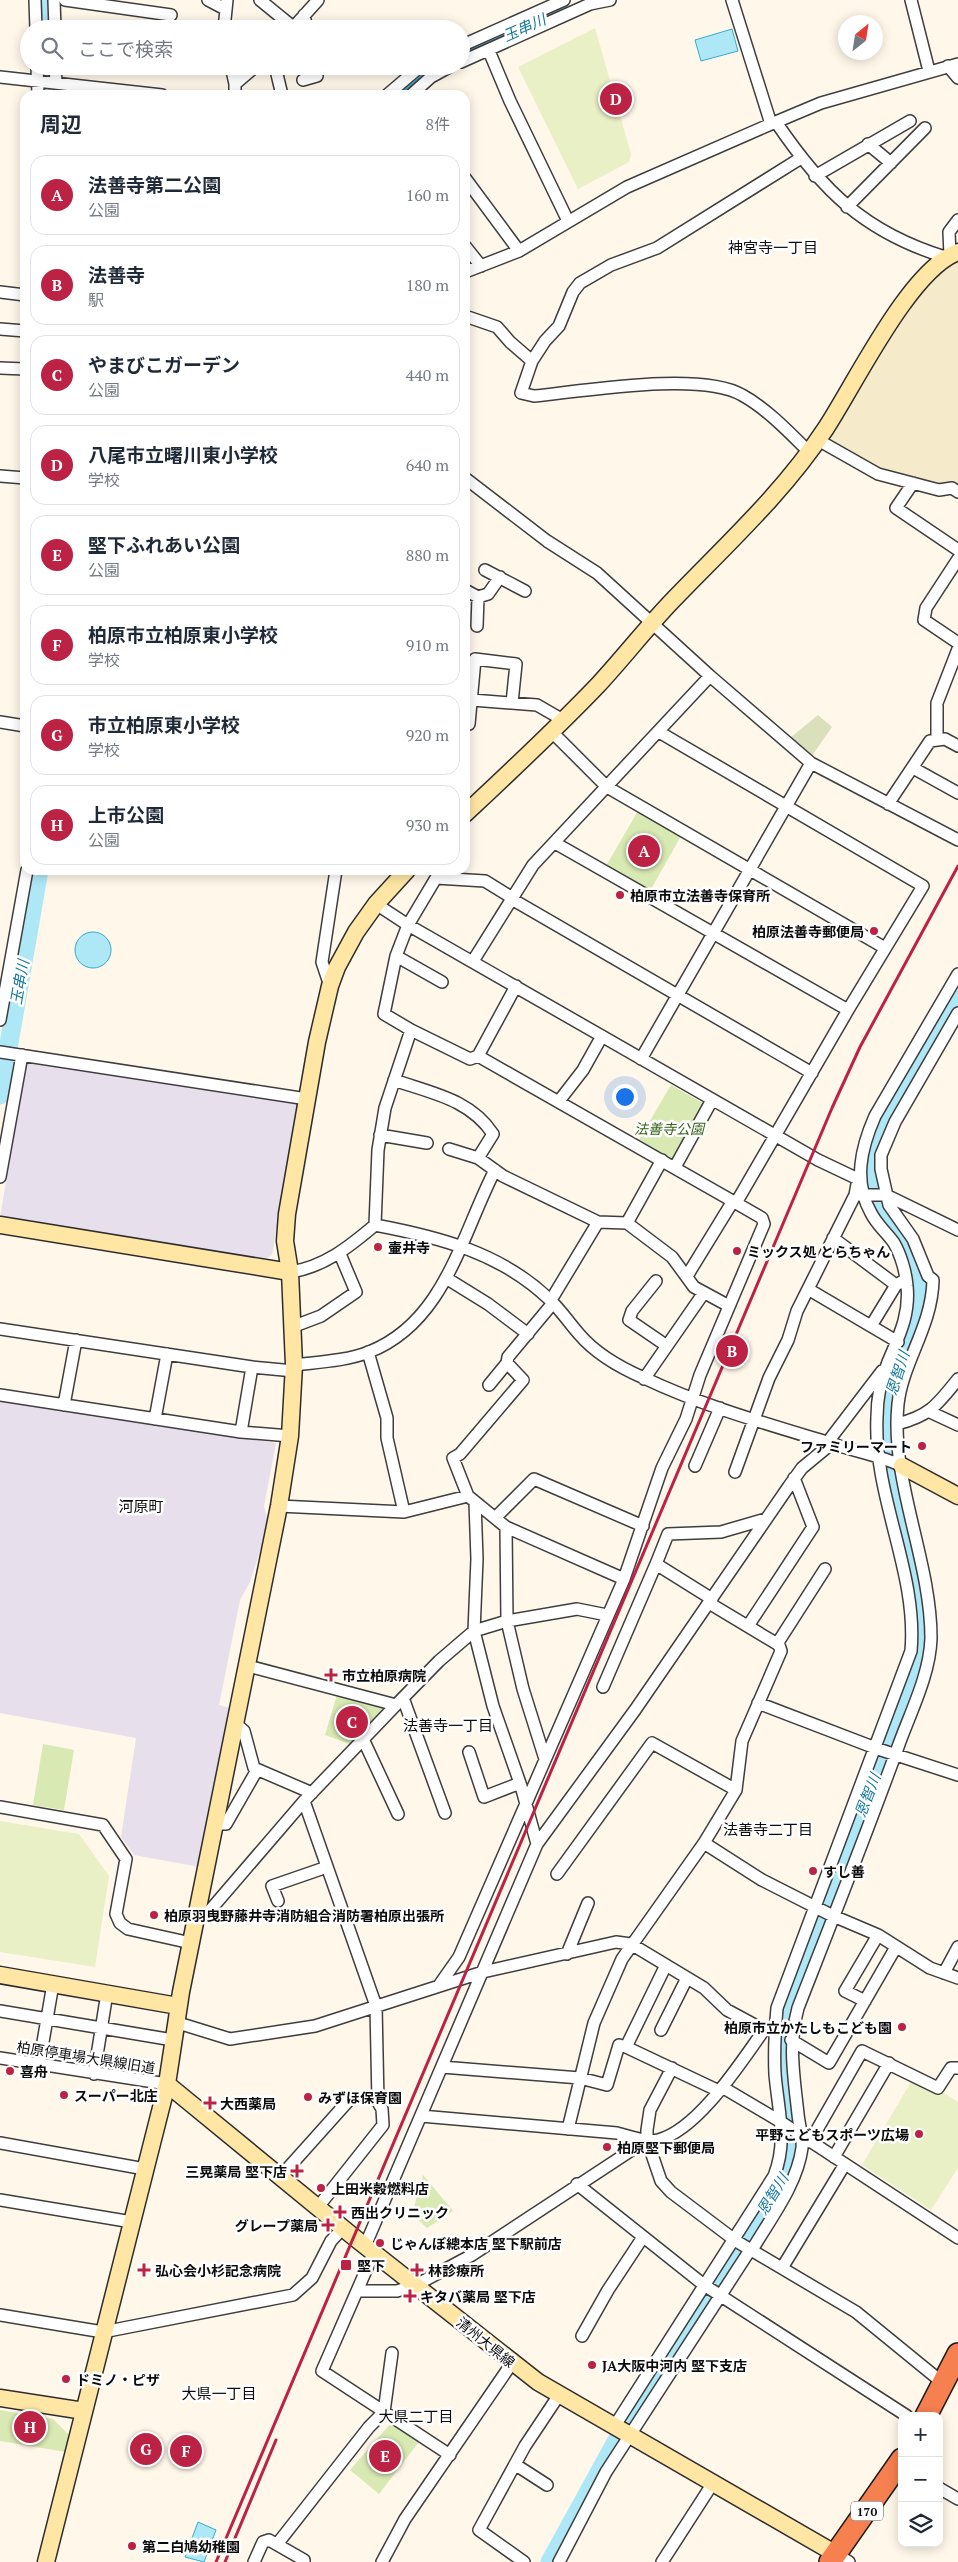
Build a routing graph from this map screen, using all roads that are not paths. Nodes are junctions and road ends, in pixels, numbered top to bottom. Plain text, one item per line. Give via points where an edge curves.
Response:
1 (35, 0) edge
2 (54, 0) edge
3 (65, 0) edge
4 (208, 0) edge
5 (260, 0) edge
6 (564, 0) edge
7 (610, 0) edge
8 (732, 0) edge
9 (911, 0) edge
10 (313, 2) edge
11 (226, 5) edge
12 (171, 15) dead end
13 (304, 15) junction
14 (36, 20) edge
15 (55, 20) edge
16 (225, 20) edge
17 (283, 20) edge
18 (299, 20) edge
19 (305, 20) edge
20 (470, 42) edge
21 (489, 50) junction
22 (470, 58) edge
23 (953, 65) edge
24 (930, 71) junction
25 (37, 75) edge
26 (56, 75) edge
27 (232, 75) edge
28 (248, 75) edge
29 (277, 75) edge
30 (317, 75) edge
31 (410, 75) edge
32 (435, 75) edge
33 (0, 77) edge
34 (958, 78) edge
35 (37, 80) junction
36 (302, 80) dead end
37 (56, 82) junction
38 (38, 90) edge
39 (121, 90) edge
40 (235, 90) edge
41 (281, 90) edge
42 (393, 90) edge
43 (417, 90) edge
44 (910, 120) dead end
45 (774, 123) junction
46 (925, 128) dead end
47 (868, 144) junction
48 (800, 158) junction
49 (891, 163) junction
50 (815, 176) junction
51 (470, 185) edge
52 (847, 207) junction
53 (958, 220) edge
54 (568, 221) junction
55 (519, 251) junction
56 (470, 253) edge
57 (951, 255) edge
58 (480, 266) junction
59 (470, 270) edge
60 (0, 292) edge
61 (20, 294) edge
62 (470, 318) edge
63 (0, 329) edge
64 (20, 331) edge
65 (532, 361) junction
66 (0, 368) edge
67 (20, 369) edge
68 (814, 446) junction
69 (0, 476) edge
70 (20, 478) edge
71 (470, 482) edge
72 (912, 483) junction
73 (958, 492) edge
74 (958, 550) edge
75 (957, 565) edge
76 (486, 570) dead end
77 (500, 578) junction
78 (525, 591) dead end
79 (470, 593) edge
80 (478, 597) junction
81 (652, 622) junction
82 (477, 626) dead end
83 (958, 643) edge
84 (958, 649) edge
85 (710, 676) junction
86 (472, 700) junction
87 (512, 703) junction
88 (470, 716) edge
89 (0, 722) edge
90 (20, 725) edge
91 (558, 726) junction
92 (659, 732) junction
93 (937, 740) junction
94 (958, 746) edge
95 (811, 763) junction
96 (913, 768) junction
97 (607, 787) junction
98 (958, 792) edge
99 (888, 804) junction
100 (786, 807) junction
101 (470, 809) edge
102 (958, 840) edge
103 (554, 843) junction
104 (749, 870) junction
105 (26, 875) edge
106 (335, 875) edge
107 (402, 875) edge
108 (511, 898) junction
109 (376, 904) junction
110 (408, 925) junction
111 (712, 932) junction
112 (885, 948) junction
113 (396, 956) junction
114 (473, 962) junction
115 (958, 974) edge
116 (442, 982) dead end
117 (330, 986) junction
118 (516, 986) junction
119 (676, 995) junction
120 (848, 1010) junction
121 (958, 1013) edge
122 (0, 1020) edge
123 (411, 1030) junction
124 (602, 1036) junction
125 (1, 1052) edge
126 (20, 1055) junction
127 (478, 1056) junction
128 (641, 1059) junction
129 (812, 1073) junction
130 (394, 1080) junction
131 (307, 1099) junction
132 (712, 1100) junction
133 (559, 1101) junction
134 (380, 1135) junction
135 (775, 1136) junction
136 (427, 1143) dead end
137 (449, 1148) dead end
138 (478, 1158) junction
139 (662, 1160) junction
140 (674, 1167) junction
141 (495, 1170) junction
142 (859, 1175) junction
143 (0, 1177) edge
144 (862, 1194) junction
145 (886, 1195) junction
146 (735, 1202) junction
147 (598, 1222) junction
148 (627, 1223) junction
149 (0, 1225) edge
150 (375, 1225) junction
151 (958, 1230) edge
152 (833, 1238) junction
153 (462, 1247) junction
154 (340, 1254) junction
155 (290, 1272) junction
156 (687, 1276) junction
157 (446, 1278) junction
158 (907, 1278) junction
159 (656, 1282) dead end
160 (896, 1285) junction
161 (808, 1289) junction
162 (703, 1294) junction
163 (552, 1302) junction
164 (729, 1306) junction
165 (871, 1326) junction
166 (292, 1327) junction
167 (0, 1329) edge
168 (528, 1334) junction
169 (76, 1340) junction
170 (898, 1342) junction
171 (667, 1346) junction
172 (368, 1352) junction
173 (167, 1354) junction
174 (507, 1363) junction
175 (888, 1363) junction
176 (252, 1367) junction
177 (294, 1368) junction
178 (644, 1379) junction
179 (958, 1379) edge
180 (489, 1385) dead end
181 (0, 1395) edge
182 (692, 1399) junction
183 (64, 1405) junction
184 (720, 1408) junction
185 (930, 1412) junction
186 (155, 1419) junction
187 (754, 1419) junction
188 (897, 1424) junction
189 (958, 1425) edge
190 (241, 1432) junction
191 (290, 1436) junction
192 (829, 1443) junction
193 (881, 1459) junction
194 (695, 1466) dead end
195 (900, 1466) junction
196 (735, 1472) dead end
197 (794, 1478) junction
198 (958, 1496) edge
199 (471, 1499) junction
200 (279, 1506) junction
201 (404, 1512) junction
202 (495, 1518) junction
203 (766, 1519) junction
204 (643, 1526) junction
205 (506, 1527) junction
206 (656, 1564) junction
207 (825, 1569) dead end
208 (624, 1579) junction
209 (711, 1601) junction
210 (607, 1615) junction
211 (507, 1621) junction
212 (748, 1626) junction
213 (474, 1631) junction
214 (777, 1644) junction
215 (248, 1666) junction
216 (603, 1687) dead end
217 (399, 1702) junction
218 (758, 1704) junction
219 (236, 1724) junction
220 (363, 1739) junction
221 (876, 1749) junction
222 (468, 1752) dead end
223 (893, 1755) junction
224 (545, 1759) junction
225 (257, 1770) junction
226 (958, 1775) edge
227 (520, 1783) junction
228 (736, 1790) junction
229 (308, 1797) junction
230 (526, 1804) junction
231 (0, 1807) edge
232 (445, 1813) dead end
233 (398, 1814) dead end
234 (216, 1824) junction
235 (704, 1843) junction
236 (537, 1844) junction
237 (327, 1867) junction
238 (557, 1874) dead end
239 (278, 1901) dead end
240 (588, 1904) dead end
241 (818, 1908) junction
242 (832, 1916) junction
243 (196, 1919) junction
244 (878, 1935) junction
245 (191, 1943) junction
246 (631, 1944) junction
247 (896, 1946) junction
248 (958, 1947) edge
249 (567, 1954) junction
250 (666, 1965) junction
251 (483, 1972) junction
252 (944, 1973) junction
253 (0, 1974) edge
254 (687, 1978) junction
255 (958, 1978) edge
256 (53, 1984) junction
257 (440, 1984) junction
258 (107, 1993) junction
259 (865, 2001) junction
260 (376, 2006) junction
261 (0, 2011) edge
262 (177, 2014) junction
263 (47, 2019) junction
264 (776, 2021) junction
265 (101, 2028) junction
266 (661, 2030) dead end
267 (764, 2030) junction
268 (173, 2040) junction
269 (792, 2040) junction
270 (626, 2047) junction
271 (0, 2058) edge
272 (889, 2064) junction
273 (39, 2065) junction
274 (442, 2067) junction
275 (672, 2068) junction
276 (958, 2068) edge
277 (94, 2074) junction
278 (580, 2078) junction
279 (167, 2084) junction
280 (721, 2089) junction
281 (350, 2099) dead end
282 (421, 2116) junction
283 (783, 2124) junction
284 (568, 2129) junction
285 (803, 2136) junction
286 (647, 2140) junction
287 (0, 2143) edge
288 (834, 2157) junction
289 (845, 2164) junction
290 (145, 2168) junction
291 (281, 2176) junction
292 (577, 2184) junction
293 (0, 2200) edge
294 (318, 2207) junction
295 (132, 2222) junction
296 (343, 2228) junction
297 (644, 2237) junction
298 (958, 2238) edge
299 (735, 2240) junction
300 (370, 2249) junction
301 (750, 2249) junction
302 (782, 2268) junction
303 (416, 2285) junction
304 (705, 2286) junction
305 (357, 2291) junction
306 (720, 2296) junction
307 (0, 2315) edge
308 (104, 2332) junction
309 (582, 2336) dead end
310 (392, 2353) dead end
311 (958, 2354) edge
312 (512, 2363) junction
313 (943, 2383) junction
314 (559, 2395) junction
315 (0, 2398) edge
316 (84, 2411) junction
317 (384, 2412) junction
318 (901, 2412) edge
319 (928, 2412) edge
320 (622, 2431) junction
321 (450, 2455) junction
322 (516, 2465) junction
323 (898, 2467) edge
324 (713, 2483) junction
325 (547, 2485) dead end
326 (943, 2490) edge
327 (958, 2498) edge
328 (278, 2544) junction
329 (838, 2559) edge
330 (46, 2562) edge
331 (254, 2562) edge
332 (304, 2562) edge
333 (382, 2562) edge
334 (524, 2562) edge
335 (559, 2562) edge
336 (662, 2562) edge

1 - 14 street
2 - 15 street
3 - 12 street
4 - 11 street
5 - 17 street
6 - 20 street
7 - 21 street via 590,4
8 - 45 street
9 - 24 street
10 - 13 street
11 - 16 street
13 - 18 street
13 - 19 street
21 - 22 street
21 - 54 street
23 - 24 street
23 - 34 street
24 - 45 street via 821,103
25 - 35 street
26 - 37 street
27 - 40 street
28 - 40 street
29 - 41 street
30 - 36 street
31 - 42 street
32 - 43 street
33 - 35 street
35 - 37 street
35 - 38 street
37 - 39 street
44 - 47 street
45 - 48 street
45 - 54 street via 627,187
46 - 49 street
47 - 49 street
47 - 50 street
48 - 50 street
48 - 65 street via 656,248 610,265 580,283 559,326
49 - 52 street
50 - 52 street
51 - 55 street
52 - 57 street via 859,217 926,251
53 - 57 street via 949,232
54 - 55 street
55 - 58 street
56 - 58 street
57 - 68 street via 909,296
58 - 59 street
60 - 61 street
62 - 65 street via 497,327
63 - 64 street
65 - 68 street via 521,393 534,396 690,382 742,394 788,431
66 - 67 street
68 - 72 street via 878,474
68 - 81 street via 776,493
69 - 70 street
71 - 81 street via 547,541 597,573
72 - 73 street via 939,490 952,488
72 - 74 street via 896,508
75 - 83 street via 926,608 924,620
76 - 77 street
77 - 78 street
77 - 80 street via 488,594
79 - 80 street
80 - 82 street
81 - 85 street
81 - 91 street
84 - 93 street via 937,703
85 - 92 street
85 - 95 street
86 - 87 street
86 - 87 street via 475,659 516,664
86 - 88 street
87 - 91 street via 537,705
89 - 90 street
91 - 97 street
91 - 101 street
92 - 97 street
92 - 100 street
93 - 94 street via 945,739
93 - 96 street via 930,741
95 - 99 street
95 - 100 street
96 - 98 street
96 - 99 street
97 - 103 street
97 - 104 street
99 - 102 street
100 - 104 street
100 - 112 street via 923,886
103 - 108 street via 533,865
103 - 111 street
104 - 111 street
104 - 112 street
105 - 122 street
106 - 117 street via 322,962
107 - 109 street
108 - 110 street via 485,881 436,878
108 - 114 street
108 - 119 street
109 - 110 street
109 - 117 street via 356,932
110 - 113 street
110 - 114 street
111 - 119 street
111 - 120 street
112 - 120 street
113 - 116 street
113 - 123 street via 384,1014
114 - 118 street
115 - 142 street via 875,1116 866,1138
117 - 131 street
118 - 124 street
118 - 127 street
119 - 128 street
119 - 129 street
120 - 129 street
121 - 145 street via 895,1122 881,1155
123 - 127 street via 470,1059
123 - 130 street
124 - 128 street
124 - 133 street via 583,1070
125 - 126 street
126 - 131 street
126 - 143 street
127 - 133 street
128 - 132 street
129 - 135 street
130 - 134 street
130 - 138 street via 456,1101 476,1112 493,1134
131 - 155 street via 287,1214 285,1241
132 - 135 street
132 - 140 street
133 - 139 street
134 - 136 street
134 - 150 street
135 - 142 street
135 - 146 street
137 - 138 street
138 - 141 street
139 - 140 street
139 - 148 street
140 - 146 street
141 - 147 street
141 - 153 street
142 - 144 street
144 - 145 street
144 - 152 street
144 - 158 street via 871,1213 894,1244
145 - 151 street
145 - 188 street via 933,1280 933,1299 928,1305 926,1326 902,1387
146 - 156 street
146 - 164 street via 762,1218 764,1224
147 - 148 street
147 - 163 street
148 - 156 street via 672,1258
149 - 155 street
150 - 153 street via 426,1235
150 - 154 street
152 - 160 street
152 - 161 street
153 - 157 street
153 - 163 street via 514,1272
154 - 155 street via 303,1270
154 - 166 street via 356,1292 321,1316
155 - 166 street
156 - 162 street
157 - 168 street
157 - 172 street via 421,1317 398,1336
158 - 160 street
158 - 170 street via 908,1311
159 - 171 street via 632,1311 629,1320
160 - 165 street
161 - 165 street
161 - 187 street
162 - 164 street
162 - 171 street
163 - 168 street
163 - 178 street via 580,1336
164 - 182 street
165 - 170 street
166 - 177 street
167 - 169 street
168 - 174 street via 511,1352
169 - 173 street
169 - 183 street
170 - 175 street
171 - 178 street
172 - 177 street
172 - 201 street via 387,1418 388,1446
173 - 176 street
173 - 186 street
174 - 180 street
174 - 199 street via 523,1380 460,1454 453,1458
175 - 192 street
175 - 193 street via 877,1402
176 - 177 street
176 - 190 street
177 - 191 street
178 - 182 street
179 - 185 street
181 - 183 street
182 - 184 street
182 - 204 street via 662,1468
183 - 186 street
184 - 187 street
184 - 194 street
185 - 188 street
185 - 189 street
186 - 190 street
187 - 192 street
187 - 196 street
188 - 195 street
190 - 191 street
191 - 200 street
192 - 193 street
192 - 197 street
193 - 195 street
193 - 221 street via 908,1595 912,1633 906,1667
195 - 198 street
195 - 223 street via 928,1599 931,1641 922,1680
197 - 203 street
197 - 212 street via 813,1527
199 - 201 street
199 - 202 street
199 - 213 street via 478,1560
200 - 201 street
200 - 215 street
202 - 204 street via 534,1480
202 - 205 street
203 - 206 street via 721,1532 668,1534
203 - 209 street
204 - 208 street
205 - 208 street
205 - 211 street
206 - 209 street
206 - 216 street
207 - 214 street
208 - 210 street
209 - 212 street
209 - 236 street
210 - 211 street via 577,1609
210 - 224 street
211 - 213 street
211 - 224 street via 523,1689
212 - 214 street
213 - 217 street
213 - 227 street via 493,1706
214 - 218 street via 781,1651
215 - 217 street
215 - 219 street
217 - 220 street
217 - 232 street
218 - 221 street
218 - 228 street via 742,1741
219 - 225 street via 244,1731
219 - 234 street
220 - 229 street
220 - 233 street
221 - 223 street
221 - 241 street
222 - 227 street via 484,1797
223 - 226 street
223 - 242 street
224 - 230 street
225 - 229 street
225 - 234 street via 226,1824
227 - 230 street
228 - 235 street
228 - 238 street via 652,1743
229 - 237 street
229 - 243 street via 206,1915
230 - 236 street
230 - 257 street via 459,1957
231 - 245 street via 103,1825 126,1859 116,1914 120,1924 128,1929
234 - 243 street
235 - 241 street via 762,1880
235 - 246 street
236 - 251 street
237 - 239 street via 272,1886
237 - 260 street
240 - 249 street
241 - 242 street
241 - 264 street via 777,2008
242 - 244 street
242 - 269 street via 798,2008
243 - 245 street
244 - 247 street
244 - 259 street via 845,1992
245 - 262 street
246 - 249 street via 616,1942
246 - 250 street
246 - 278 street via 594,2023
247 - 252 street via 930,1968
247 - 259 street
248 - 252 street
249 - 251 street
250 - 254 street
250 - 270 street
251 - 257 street
251 - 274 street
252 - 255 street
253 - 256 street
254 - 266 street
254 - 267 street via 704,1988 727,2010
256 - 258 street
256 - 263 street
257 - 260 street
258 - 262 street
258 - 265 street
259 - 269 street via 829,2062
260 - 262 street via 315,2026 230,2039
260 - 294 street via 378,2102 383,2125
261 - 263 street
262 - 268 street
263 - 265 street
263 - 273 street
264 - 267 street
264 - 283 street via 775,2074
265 - 268 street
265 - 277 street
267 - 280 street
268 - 279 street
269 - 285 street
270 - 275 street
270 - 278 street via 619,2045 607,2085
271 - 273 street, 柏原停車場大県線旧道
272 - 276 street via 938,2088 951,2068
272 - 285 street via 862,2051
272 - 288 street
273 - 277 street, 柏原停車場大県線旧道
274 - 278 street
274 - 282 street
275 - 280 street
275 - 286 street via 650,2110
277 - 279 street, 柏原停車場大県線旧道
278 - 284 street
279 - 290 street
279 - 291 street, 清州大県線
280 - 283 street
280 - 286 street via 691,2122 659,2140
281 - 291 street
282 - 284 street
282 - 300 street
283 - 285 street
283 - 299 street via 783,2148 774,2176
284 - 286 street via 617,2133
285 - 288 street
285 - 301 street via 794,2179
286 - 292 street
286 - 299 street via 661,2180 670,2192
287 - 290 street
288 - 289 street
289 - 298 street
289 - 302 street
290 - 295 street
291 - 294 street, 清州大県線
292 - 297 street
292 - 303 street via 472,2255
293 - 295 street
294 - 296 street, 清州大県線
295 - 308 street
296 - 300 street, 清州大県線
296 - 308 street via 331,2241 312,2278 293,2295
297 - 304 street
297 - 309 street
299 - 301 street
299 - 304 street
300 - 303 street, 清州大県線
300 - 305 street
301 - 302 street
301 - 306 street
302 - 313 street via 856,2312
303 - 305 street via 397,2291
303 - 312 street, 清州大県線
304 - 306 street
304 - 320 street
305 - 317 street via 322,2371
306 - 318 street
306 - 320 street
307 - 308 street
308 - 316 street
310 - 317 street
311 - 313 highway
312 - 314 street, 清州大県線
312 - 321 street
313 - 319 highway
314 - 320 street, 清州大県線
314 - 322 street
315 - 316 street
316 - 330 street
317 - 321 street
317 - 328 street via 368,2427
320 - 324 street, 清州大県線
320 - 335 street via 606,2472
321 - 333 street via 405,2519
322 - 325 street
322 - 334 street via 480,2530
323 - 329 highway, 170
324 - 329 street, 清州大県線
324 - 336 street
326 - 327 street
328 - 331 street via 269,2540 263,2542
328 - 332 street

